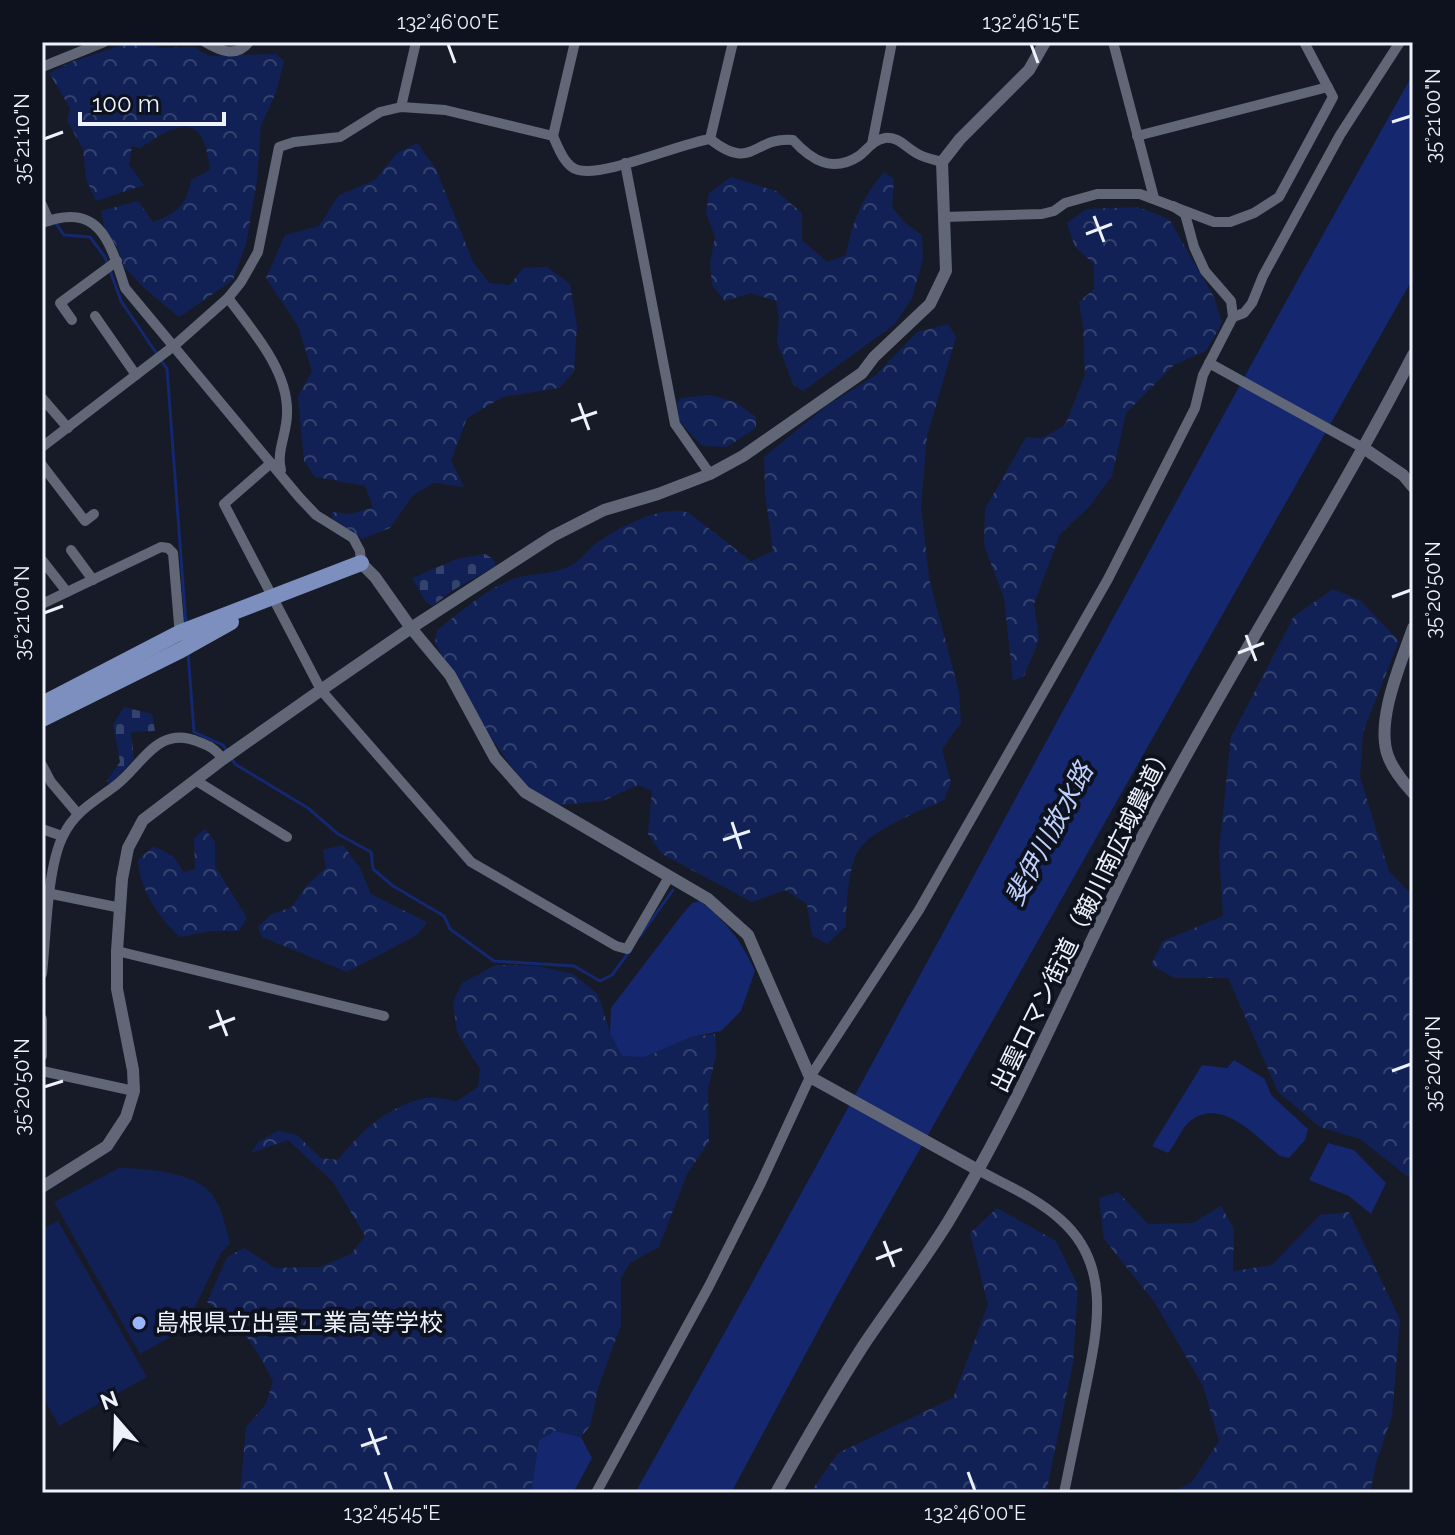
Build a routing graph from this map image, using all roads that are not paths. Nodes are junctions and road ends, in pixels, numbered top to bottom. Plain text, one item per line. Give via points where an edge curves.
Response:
1 (205, 42) edge
2 (249, 42) edge
3 (416, 42) edge
4 (575, 42) edge
5 (733, 42) edge
6 (892, 42) edge
7 (1045, 42) edge
8 (1113, 42) edge
9 (1304, 42) edge
10 (1400, 42) edge
11 (100, 43) edge
12 (42, 67) edge
13 (1328, 87) junction
14 (401, 107) junction
15 (553, 136) junction
16 (1137, 136) junction
17 (710, 139) junction
18 (872, 144) junction
19 (942, 162) junction
20 (625, 163) junction
21 (1154, 198) junction
22 (42, 205) edge
23 (1173, 206) junction
24 (944, 217) junction
25 (45, 222) edge
26 (117, 261) junction
27 (228, 298) junction
28 (95, 316) dead end
29 (1233, 317) junction
30 (72, 320) dead end
31 (175, 345) junction
32 (1413, 355) edge
33 (1209, 363) junction
34 (136, 375) junction
35 (42, 398) edge
36 (68, 428) junction
37 (42, 447) edge
38 (1365, 449) junction
39 (271, 463) junction
40 (42, 465) edge
41 (710, 474) junction
42 (282, 475) junction
43 (1413, 487) edge
44 (94, 514) dead end
45 (71, 550) dead end
46 (42, 560) edge
47 (361, 563) junction
48 (93, 580) junction
49 (67, 592) junction
50 (274, 597) junction
51 (42, 604) edge
52 (411, 628) junction
53 (1413, 628) edge
54 (180, 642) junction
55 (321, 690) junction
56 (42, 704) edge
57 (42, 719) edge
58 (223, 759) junction
59 (42, 765) edge
60 (195, 780) junction
61 (1413, 793) edge
62 (78, 814) junction
63 (42, 829) edge
64 (62, 836) junction
65 (287, 837) dead end
66 (669, 877) junction
67 (46, 892) edge
68 (121, 908) junction
69 (117, 951) junction
70 (42, 974) edge
71 (384, 1016) dead end
72 (42, 1019) edge
73 (42, 1056) edge
74 (42, 1071) edge
75 (810, 1077) junction
76 (134, 1091) junction
77 (978, 1170) junction
78 (42, 1187) edge
79 (596, 1493) edge
80 (776, 1493) edge
81 (1064, 1493) edge

1 - 2 street via 229,52 243,50
3 - 14 street
4 - 15 street
5 - 17 street
6 - 18 street
7 - 19 street via 1029,70
8 - 16 street
9 - 13 street
10 - 29 street via 1340,135 1252,303
11 - 12 street
13 - 16 street
13 - 23 street via 1333,97 1279,197 1230,222 1214,222
14 - 15 street via 445,110
14 - 27 street via 380,112 340,137 279,147 258,252
15 - 20 street via 576,170
16 - 21 street
17 - 18 street via 727,152 745,155 780,139 793,140 807,156 826,165 843,164
17 - 20 street
18 - 19 street via 886,137 902,141 917,154
19 - 24 street
20 - 41 street via 675,424
21 - 23 street
21 - 24 street via 1097,194 1042,214
22 - 25 street
23 - 29 street via 1185,214 1205,271 1231,301
24 - 41 street via 946,271 930,304 862,373
25 - 26 street via 75,215 89,219 112,246
26 - 30 street via 60,303
26 - 31 street via 125,288
27 - 31 street
27 - 42 street via 274,363 286,398 278,462
28 - 34 street
29 - 33 street
31 - 34 street
31 - 39 street
32 - 38 street, 出雲ロマン街道（簸川南広域農道）
33 - 38 street
33 - 75 street via 1195,408 1100,593 919,910
34 - 36 street
35 - 36 street
36 - 37 street
38 - 43 street
38 - 77 street, 出雲ロマン街道（簸川南広域農道） via 1152,819
39 - 42 street
39 - 50 street via 224,504
40 - 44 street via 85,521
41 - 52 street via 604,510 566,529
42 - 47 street via 316,515 353,538
45 - 48 street
46 - 49 street
47 - 50 main road
47 - 52 street
48 - 49 street
48 - 54 street via 168,548 173,553
49 - 51 street
50 - 54 main road
50 - 55 street
52 - 55 street
52 - 66 street via 450,675 495,758 525,792
53 - 61 street via 1389,699 1386,729 1387,754
54 - 56 main road
54 - 57 main road
55 - 58 street
55 - 66 street via 471,862 616,946 627,949
58 - 60 street
58 - 62 street via 215,749 190,738 170,736
59 - 62 street
60 - 65 street
60 - 68 street via 143,820 128,848
62 - 64 street
63 - 64 street
64 - 67 street
66 - 75 street via 708,899 748,935
67 - 68 street
67 - 70 street
68 - 69 street
69 - 71 street
69 - 76 street via 117,989
72 - 73 street
74 - 76 street
75 - 77 street
75 - 79 street via 715,1273
76 - 78 street via 126,1117 107,1146
77 - 80 street, 出雲ロマン街道（簸川南広域農道）
77 - 81 street via 1042,1204 1064,1222 1095,1272 1098,1329

